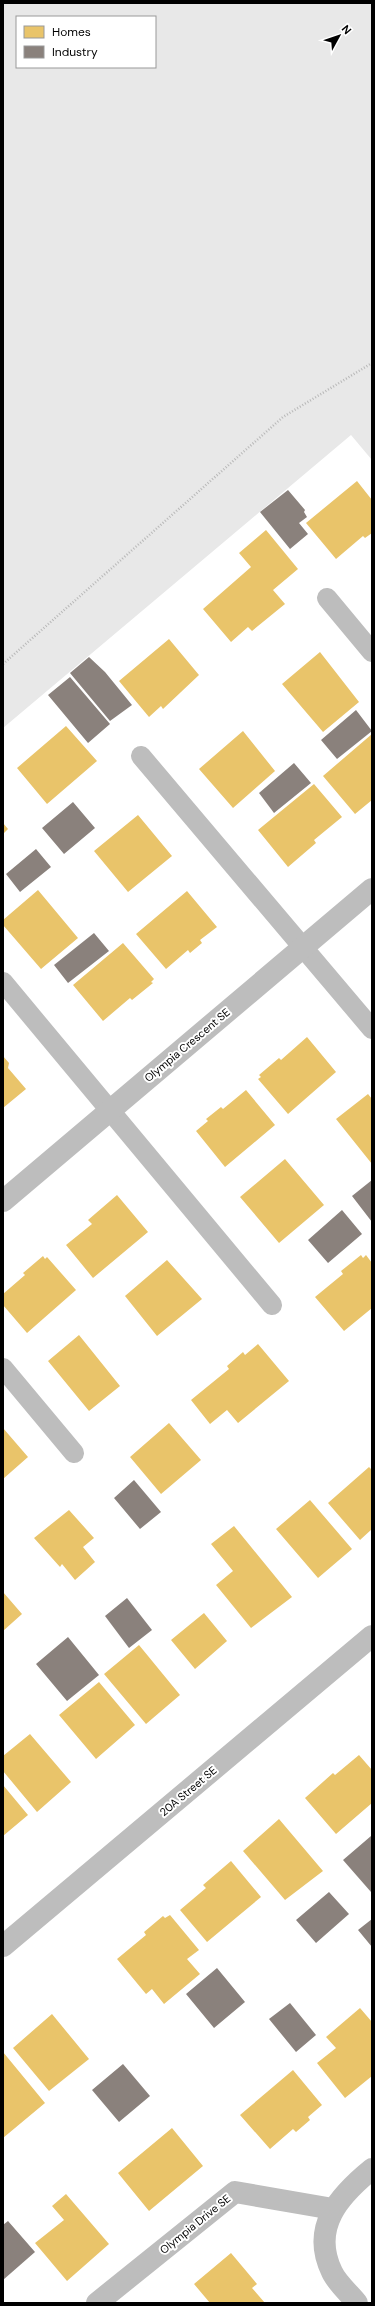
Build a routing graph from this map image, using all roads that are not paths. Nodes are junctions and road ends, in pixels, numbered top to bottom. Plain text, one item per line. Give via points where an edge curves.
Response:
1 (328, 598) dead end
2 (372, 652) edge
3 (140, 756) dead end
4 (372, 889) edge
5 (303, 948) junction
6 (3, 982) edge
7 (372, 1029) edge
8 (110, 1111) junction
9 (3, 1201) edge
10 (272, 1305) dead end
11 (3, 1368) edge
12 (74, 1453) dead end
13 (372, 1636) edge
14 (3, 1946) edge
15 (372, 2169) edge
16 (333, 2209) junction
17 (96, 2303) edge
18 (357, 2303) edge

1 - 2 lane
3 - 5 lane
4 - 5 street, Olympia Crescent SE
5 - 7 lane
5 - 8 street, Olympia Crescent SE
6 - 8 lane
8 - 9 street, Olympia Crescent SE
8 - 10 lane
11 - 12 lane
13 - 14 street, 20A Street SE
15 - 16 street via 342,2196
16 - 17 street, Olympia Drive SE via 235,2192
16 - 18 street via 325,2241 327,2257 332,2273

